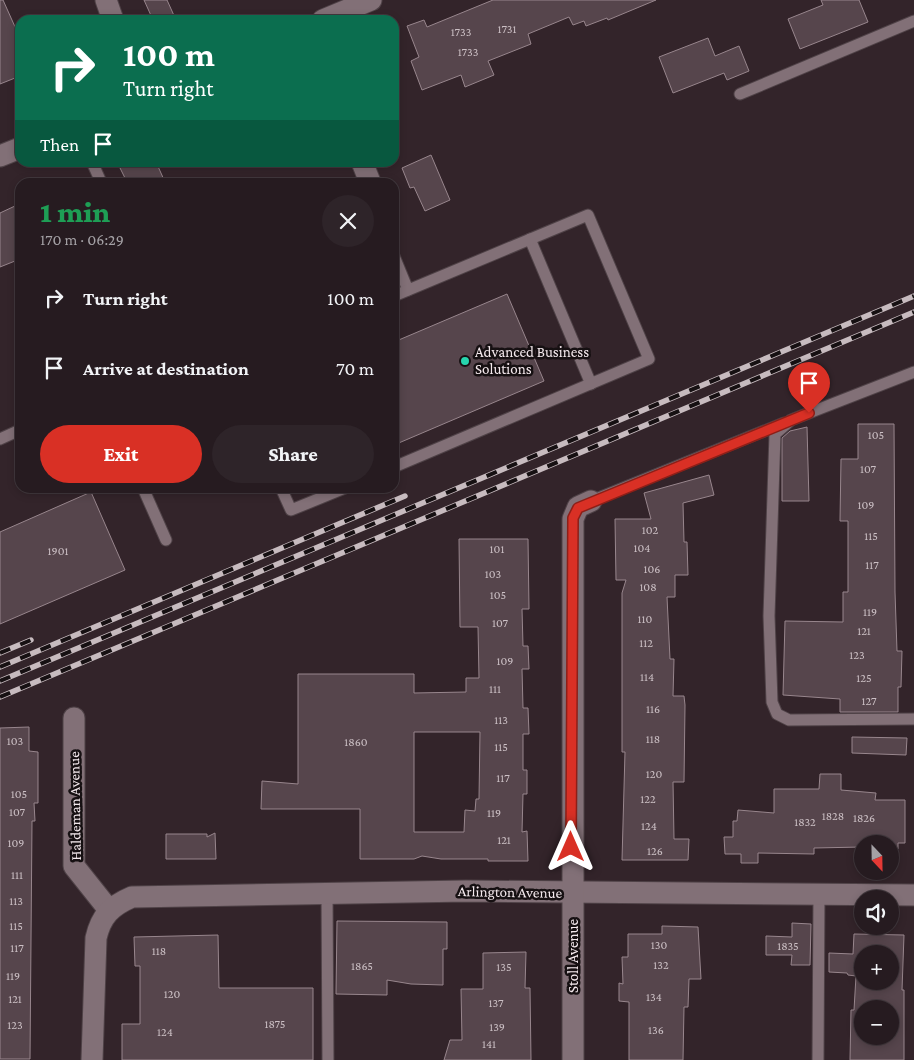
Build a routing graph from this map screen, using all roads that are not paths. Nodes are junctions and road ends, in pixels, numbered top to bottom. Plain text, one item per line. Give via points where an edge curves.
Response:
1 (106, 0) edge
2 (371, 0) edge
3 (111, 15) edge
4 (335, 15) edge
5 (914, 20) edge
6 (740, 94) dead end
7 (15, 150) edge
8 (0, 156) edge
9 (530, 239) junction
10 (399, 268) edge
11 (408, 290) junction
12 (399, 294) edge
13 (914, 372) edge
14 (591, 384) junction
15 (791, 420) junction
16 (15, 432) edge
17 (0, 439) edge
18 (399, 465) edge
19 (145, 493) edge
20 (284, 493) edge
21 (333, 493) edge
22 (591, 501) joint
23 (166, 540) dead end
24 (74, 718) dead end
25 (914, 719) edge
26 (327, 892) junction
27 (572, 892) junction
28 (819, 894) junction
29 (914, 895) edge
30 (109, 910) junction
31 (92, 1060) edge
32 (328, 1060) edge
33 (573, 1060) edge
34 (818, 1060) edge

1 - 3 street
2 - 4 street
5 - 6 lane
7 - 8 street
9 - 11 lane
9 - 14 lane
9 - 14 lane via 588,215 646,350 649,359
10 - 11 lane
11 - 12 lane
13 - 15 lane
14 - 18 lane
15 - 22 lane
15 - 25 lane via 775,434 769,616 774,708 777,714 789,720
16 - 17 lane
19 - 23 lane
20 - 21 lane via 291,510
22 - 27 street, Stoll Avenue via 578,508 573,518
24 - 30 street, Haldeman Avenue via 74,866
26 - 27 street, Arlington Avenue
26 - 30 street, Arlington Avenue via 132,897
26 - 32 lane
27 - 28 street, Arlington Avenue
27 - 33 street, Stoll Avenue
28 - 29 street, Arlington Avenue
28 - 34 lane
30 - 31 street via 99,925 96,938

